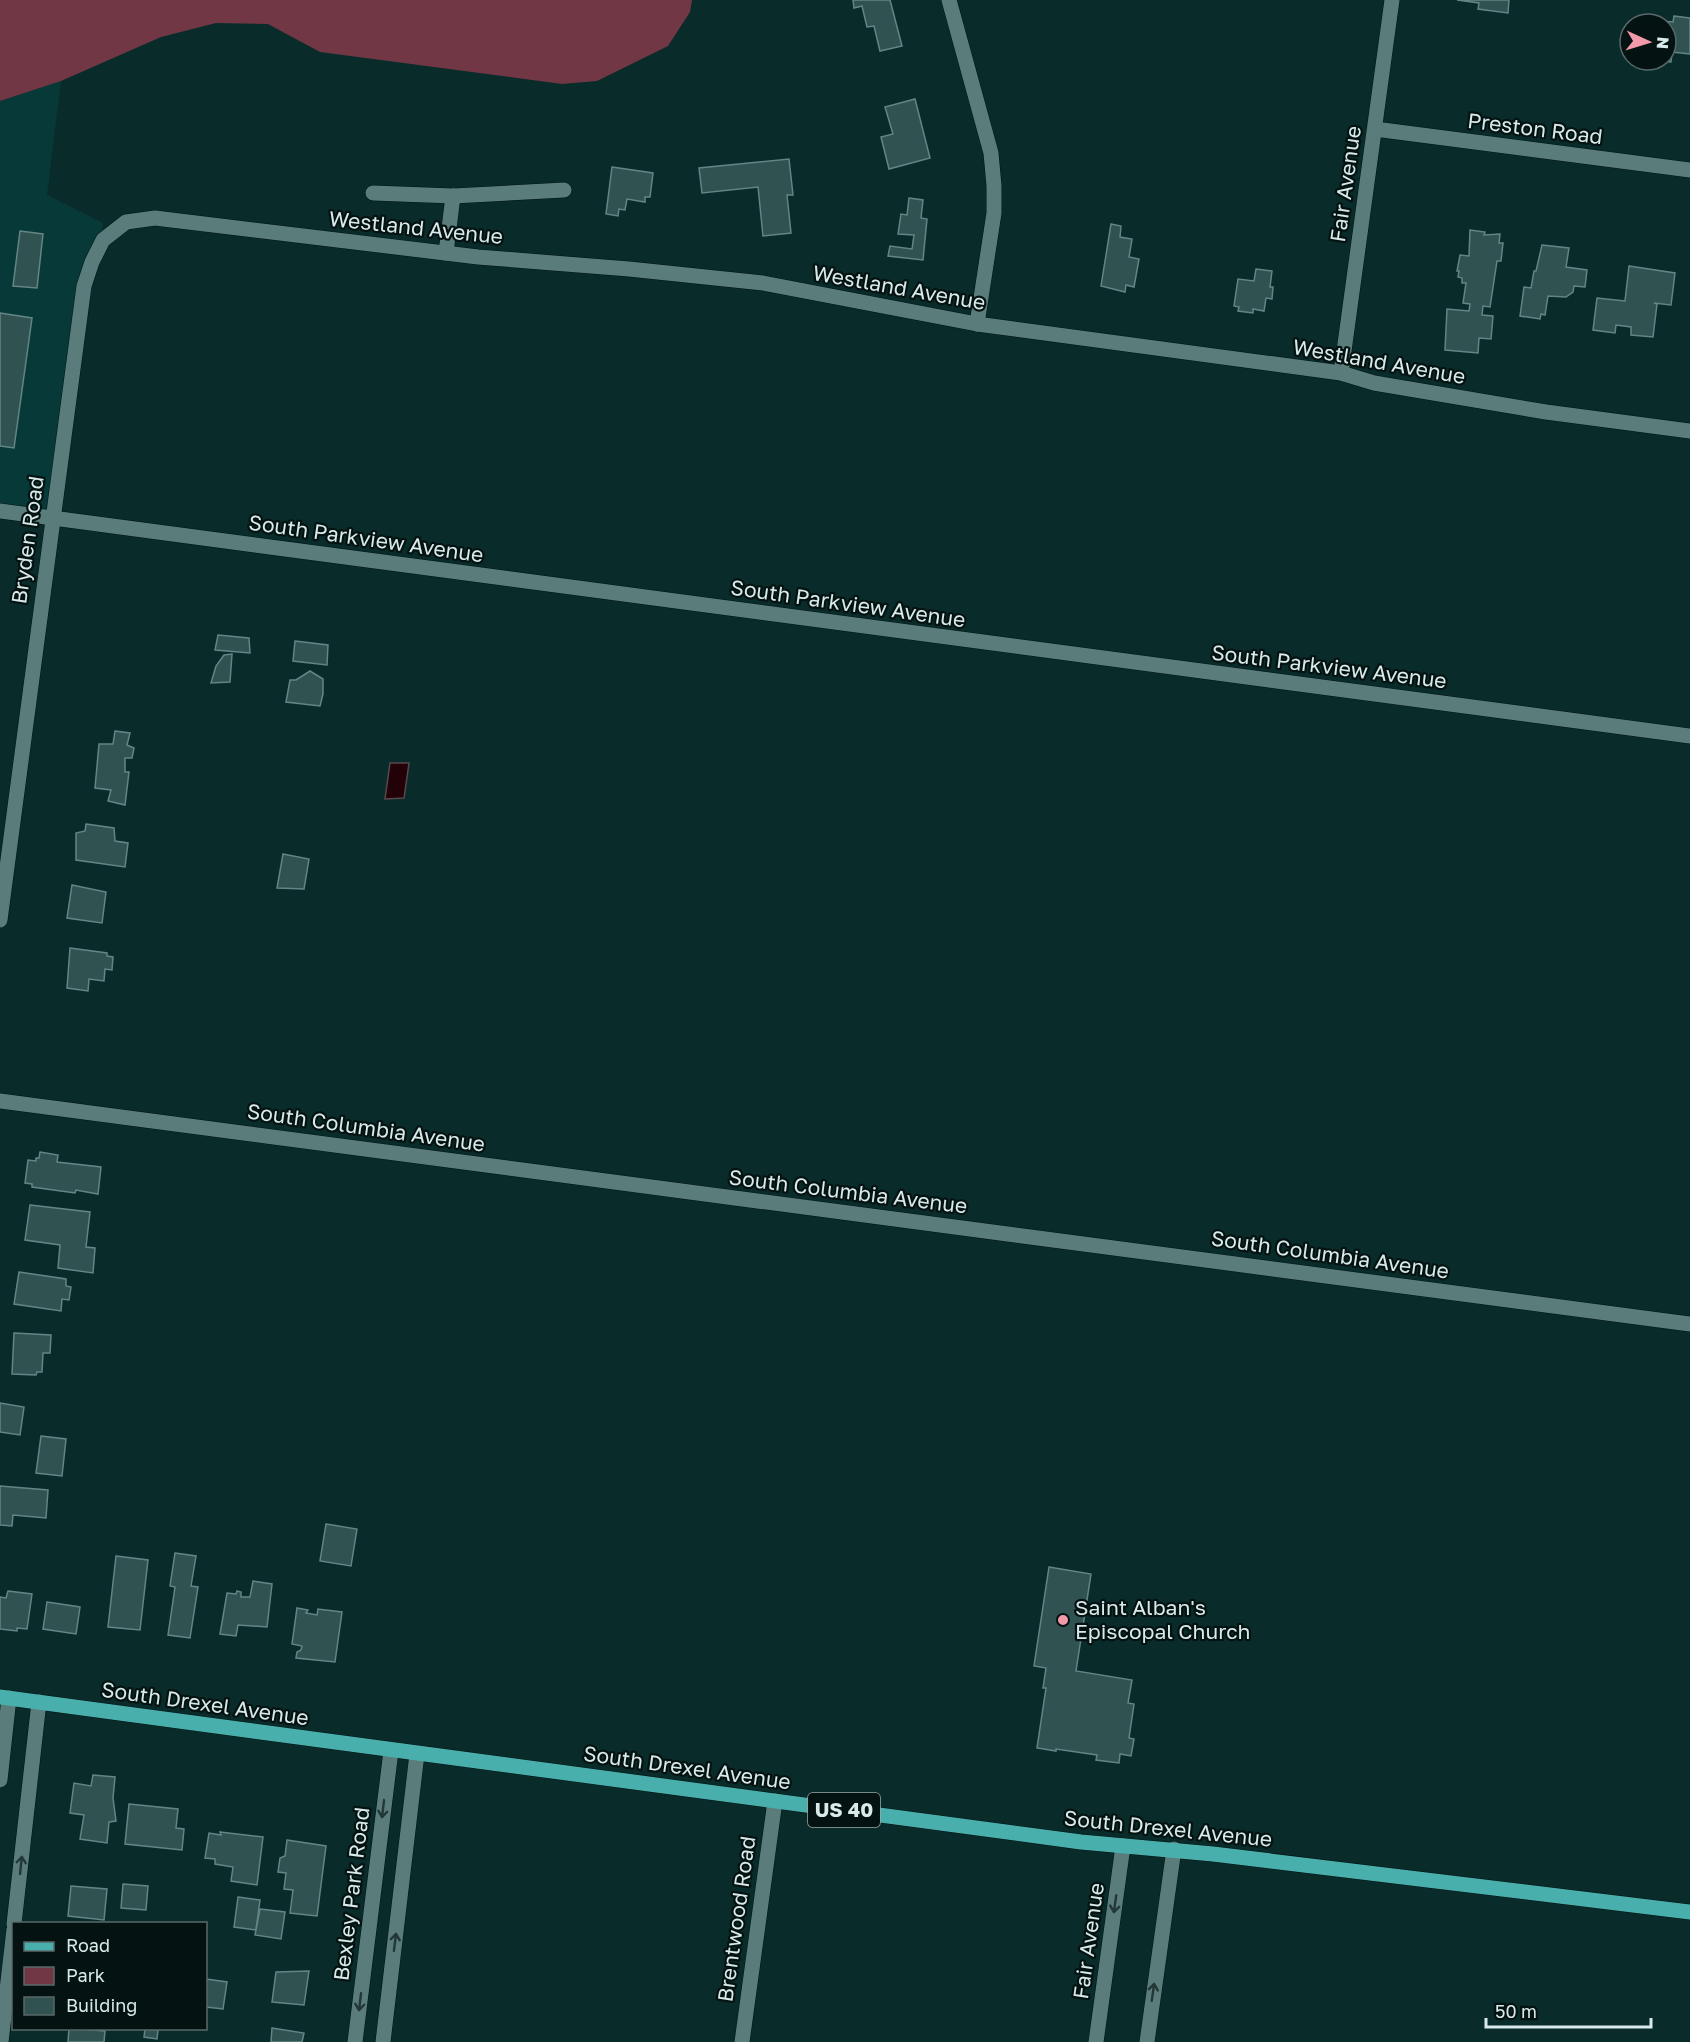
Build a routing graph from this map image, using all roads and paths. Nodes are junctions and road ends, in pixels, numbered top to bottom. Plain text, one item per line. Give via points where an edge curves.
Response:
1 (949, 0) edge
2 (1392, 0) edge
3 (1375, 129) junction
4 (1690, 170) edge
5 (564, 190) dead end
6 (373, 193) dead end
7 (453, 195) junction
8 (103, 240) joint
9 (446, 253) junction
10 (977, 324) junction
11 (1341, 373) junction
12 (1690, 431) edge
13 (0, 511) edge
14 (52, 518) junction
15 (1690, 736) edge
16 (0, 920) edge
17 (0, 1101) edge
18 (1690, 1324) edge
19 (5, 1698) edge
20 (39, 1702) junction
21 (391, 1750) junction
22 (417, 1754) junction
23 (0, 1780) edge
24 (775, 1801) junction
25 (1123, 1846) junction
26 (1174, 1849) junction
27 (1690, 1912) edge
28 (14, 1922) edge
29 (12, 1946) edge
30 (1, 2042) edge
31 (355, 2042) edge
32 (383, 2042) edge
33 (742, 2042) edge
34 (1096, 2042) edge
35 (1146, 2042) edge

1 - 10 street via 991,153 994,186 994,213
2 - 3 street, Fair Avenue
3 - 4 street, Preston Road
3 - 11 street, Fair Avenue
5 - 7 street
6 - 7 street
7 - 9 street
8 - 9 street, Westland Avenue via 126,222 155,218
8 - 14 street, Bryden Road via 84,286
9 - 10 street, Westland Avenue via 763,283
10 - 11 street, Westland Avenue
11 - 12 street, Westland Avenue via 1374,383 1546,412
13 - 14 street, South Parkview Avenue
14 - 15 street, South Parkview Avenue
14 - 16 street, Bryden Road
17 - 18 street, South Columbia Avenue
19 - 20 main road, South Drexel Avenue / US 40
19 - 23 street
20 - 21 main road, South Drexel Avenue / US 40
28 -> 20 street
21 - 22 main road, South Drexel Avenue / US 40
21 -> 31 street, Bexley Park Road
22 - 24 main road, South Drexel Avenue / US 40
32 -> 22 street
24 - 25 main road, South Drexel Avenue / US 40
24 - 33 street, Brentwood Road
25 - 26 main road, South Drexel Avenue / US 40
25 -> 34 street, Fair Avenue
26 - 27 main road, South Drexel Avenue / US 40
35 -> 26 street
29 - 30 street

